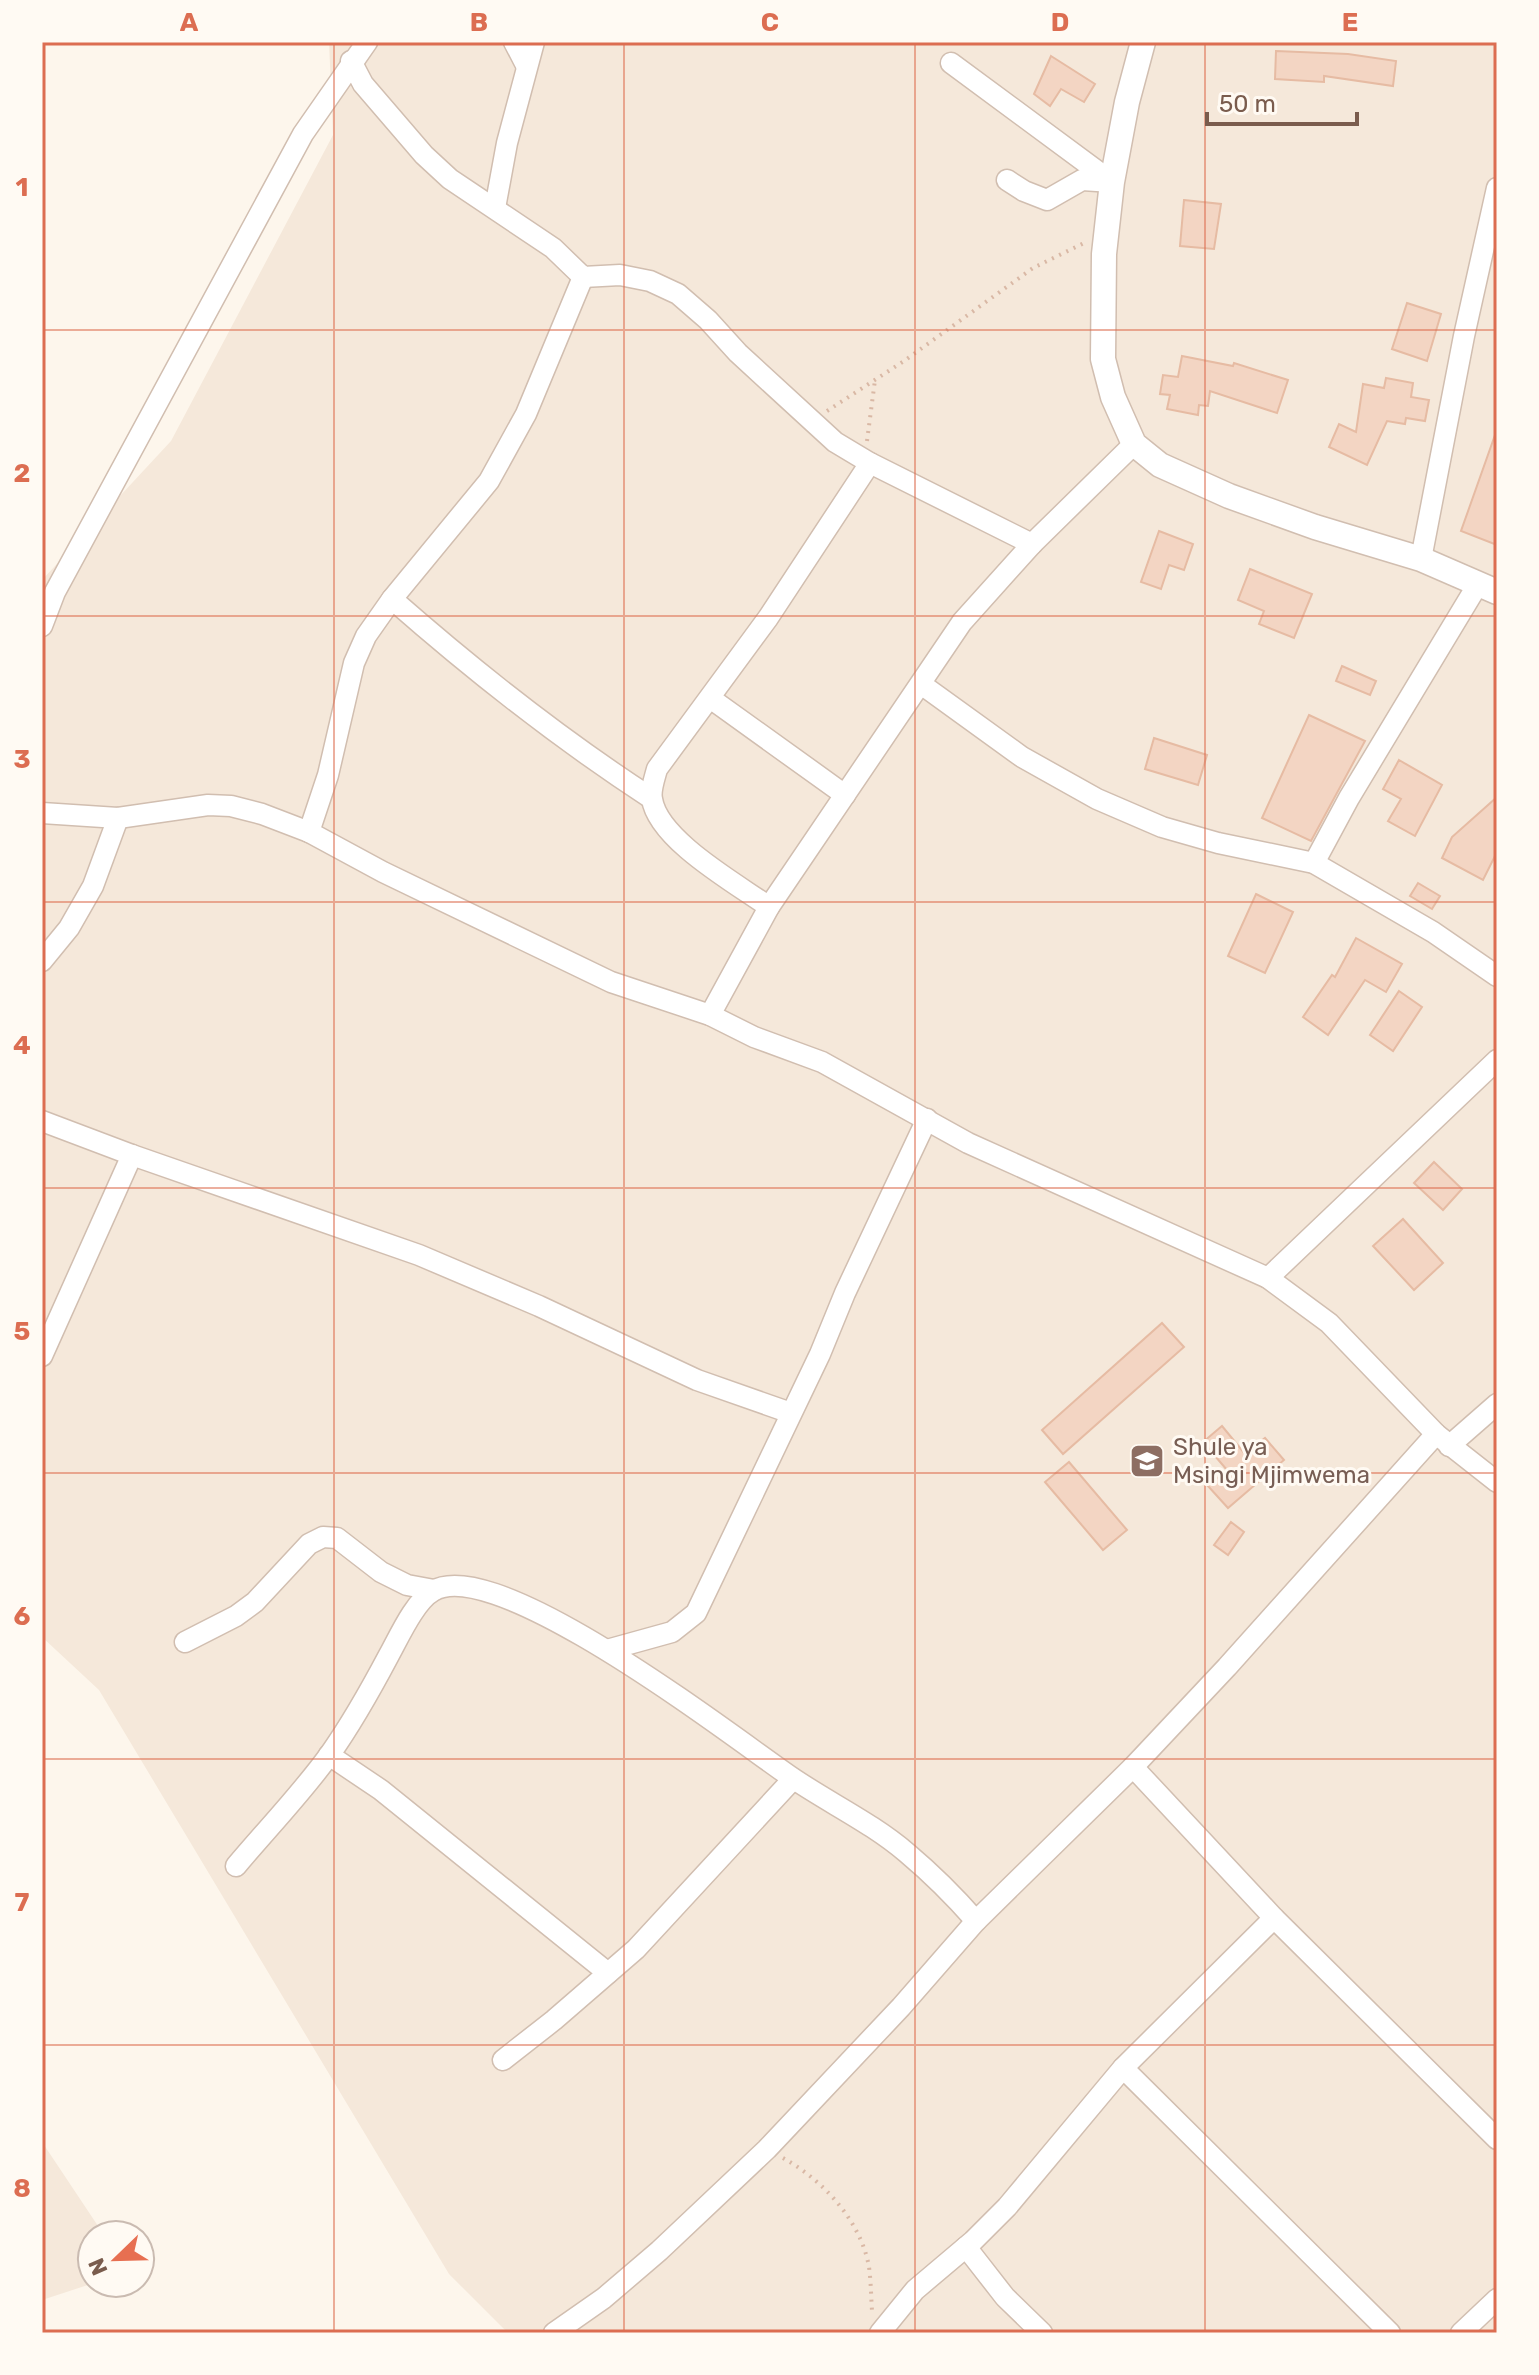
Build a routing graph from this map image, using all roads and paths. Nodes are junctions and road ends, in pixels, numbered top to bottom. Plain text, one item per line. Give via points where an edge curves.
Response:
1 (367, 42) edge
2 (514, 42) edge
3 (534, 42) edge
4 (1143, 42) edge
5 (351, 61) junction
6 (951, 63) dead end
7 (526, 65) junction
8 (1007, 180) dead end
9 (1112, 182) junction
10 (1497, 188) edge
11 (495, 208) junction
12 (1106, 232) junction
13 (583, 277) junction
14 (875, 380) junction
15 (811, 420) junction
16 (1134, 444) junction
17 (866, 461) junction
18 (1032, 544) junction
19 (1421, 559) junction
20 (1488, 588) edge
21 (392, 599) junction
22 (42, 626) edge
23 (921, 684) junction
24 (710, 698) junction
25 (845, 795) junction
26 (651, 798) junction
27 (42, 813) edge
28 (118, 818) junction
29 (309, 832) junction
30 (1314, 863) junction
31 (769, 907) junction
32 (42, 961) edge
33 (1497, 976) edge
34 (710, 1015) junction
35 (1497, 1060) edge
36 (927, 1119) junction
37 (42, 1121) edge
38 (132, 1155) junction
39 (1268, 1278) junction
40 (42, 1356) edge
41 (1497, 1404) edge
42 (791, 1413) junction
43 (1443, 1440) junction
44 (1497, 1482) edge
45 (434, 1590) junction
46 (185, 1642) dead end
47 (607, 1650) junction
48 (329, 1755) junction
49 (1133, 1767) junction
50 (793, 1779) junction
51 (236, 1866) dead end
52 (1274, 1918) junction
53 (976, 1921) junction
54 (608, 1973) junction
55 (503, 2060) dead end
56 (1123, 2068) junction
57 (1497, 2139) edge
58 (767, 2149) junction
59 (966, 2247) junction
60 (1497, 2299) edge
61 (877, 2326) edge
62 (554, 2333) edge
63 (1042, 2333) edge
64 (1390, 2333) edge
65 (1461, 2333) edge

1 - 5 street
2 - 7 street
3 - 7 street
4 - 9 street
5 - 11 street via 363,84 424,155
5 - 22 street via 303,134 55,592
6 - 9 street
7 - 11 street
8 - 9 street via 1047,200 1082,180
9 - 12 street
10 - 19 street
11 - 13 street via 553,248
12 - 14 path via 1033,268
12 - 16 street via 1103,359
13 - 15 street via 620,275 678,294
13 - 21 street via 526,414 489,481
14 - 15 path
14 - 17 path
15 - 17 street
16 - 18 street
16 - 19 street via 1160,465 1229,496
17 - 18 street
17 - 24 street via 768,618
18 - 23 street via 962,622
19 - 20 street
20 - 30 street via 1349,798
21 - 26 street via 547,726
21 - 29 street via 354,663
23 - 25 street
23 - 30 street via 1022,757 1097,799 1162,827
24 - 25 street
24 - 26 street via 657,769
25 - 31 street
26 - 31 street via 677,839
27 - 28 street
28 - 29 street via 182,806 231,806
28 - 32 street via 93,886
29 - 34 street via 611,982
30 - 33 street
31 - 34 street
34 - 36 street via 822,1062
35 - 39 street
36 - 39 street via 982,1150
36 - 42 street
37 - 38 street
38 - 40 street
38 - 42 street via 419,1255 697,1380
39 - 43 street via 1329,1323
41 - 43 street
42 - 47 street via 696,1613 672,1632
43 - 44 street
43 - 49 street
45 - 46 street via 407,1585 337,1538 323,1537 309,1544 255,1602
45 - 47 street via 463,1585 492,1594
45 - 48 street via 405,1625
47 - 50 street
48 - 51 street
48 - 54 street via 381,1790
49 - 52 street
49 - 53 street
50 - 53 street via 905,1851
50 - 54 street via 676,1908
52 - 56 street
52 - 57 street
53 - 58 street
54 - 55 street
56 - 59 street via 1007,2207
56 - 64 street
58 - 61 path via 801,2168 841,2207 868,2265
58 - 62 street via 604,2298
59 - 61 street
59 - 63 street
60 - 65 street

